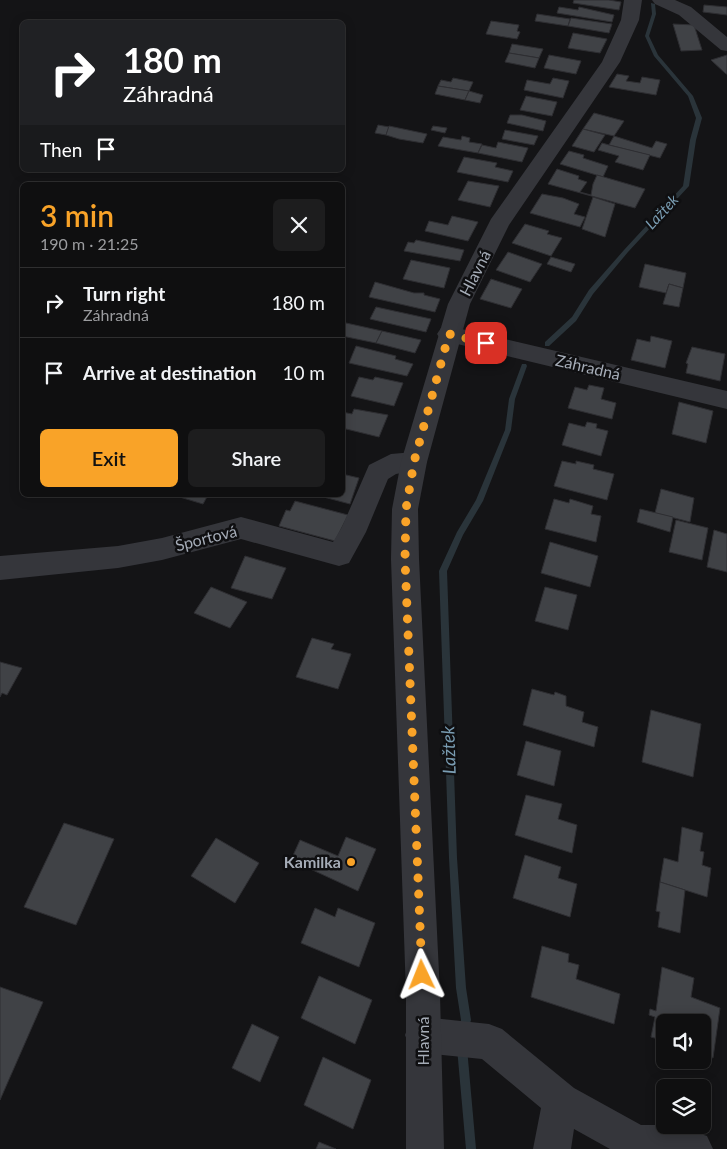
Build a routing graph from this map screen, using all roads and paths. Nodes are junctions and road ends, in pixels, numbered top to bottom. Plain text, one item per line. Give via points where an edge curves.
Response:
1 (633, 0) edge
2 (661, 0) edge
3 (727, 46) edge
4 (449, 334) junction
5 (727, 400) edge
6 (414, 462) junction
7 (0, 568) edge
8 (423, 1035) junction
9 (561, 1101) junction
10 (642, 1146) edge
11 (425, 1149) edge
12 (552, 1149) edge
13 (694, 1149) edge

1 - 4 street, Hlavná via 630,20 612,62 500,224 459,304
2 - 3 street via 685,11
4 - 5 street, Záhradná
4 - 6 street, Hlavná
6 - 7 street, Športová via 391,464 378,472 353,532 339,554 241,528 118,557
6 - 8 street, Hlavná via 406,509 405,559
8 - 9 street via 473,1040
8 - 11 street, Hlavná
9 - 10 street
9 - 12 street
10 - 13 street via 673,1144

